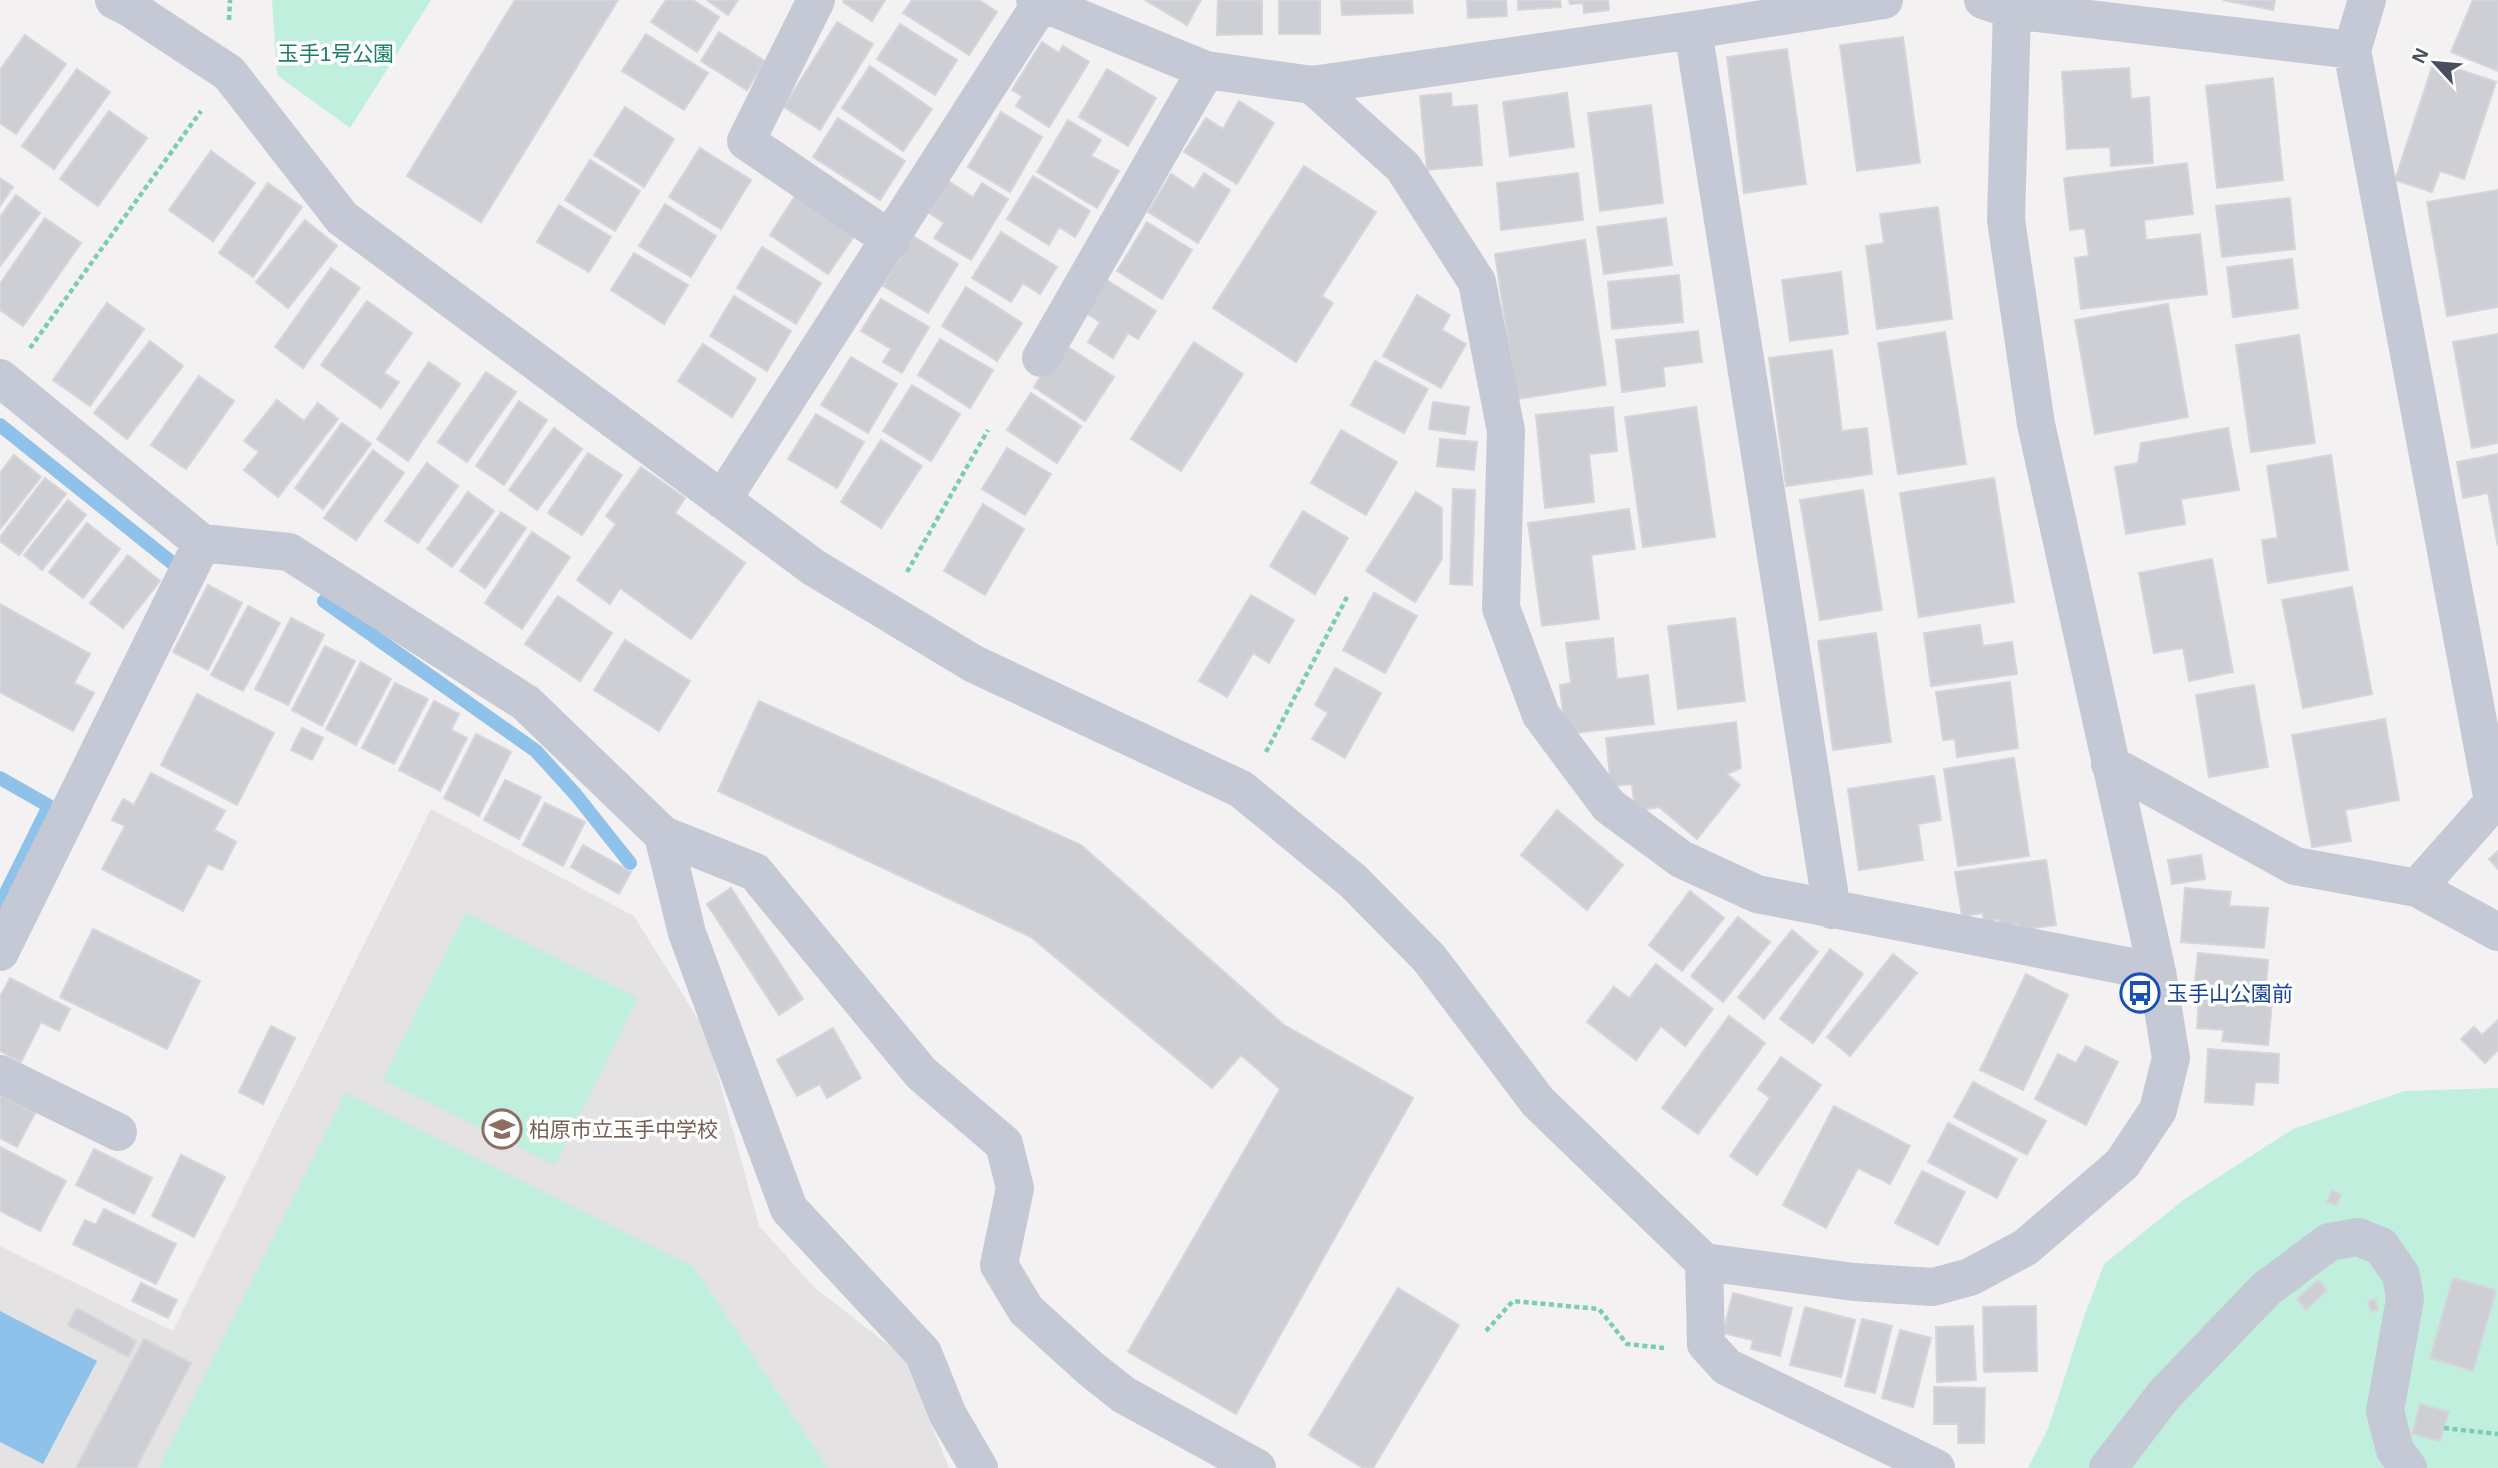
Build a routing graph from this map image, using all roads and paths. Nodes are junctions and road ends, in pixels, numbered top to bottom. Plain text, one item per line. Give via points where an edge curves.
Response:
1 (114, 0) edge
2 (816, 0) edge
3 (1884, 0) edge
4 (2367, 0) edge
5 (1038, 2) edge
6 (2003, 3) edge
7 (1693, 30) junction
8 (2352, 50) junction
9 (1206, 70) junction
10 (229, 73) junction
11 (1312, 85) junction
12 (891, 240) junction
13 (1041, 358) dead end
14 (3, 380) edge
15 (988, 430) dead end
16 (722, 500) junction
17 (202, 542) junction
18 (1347, 597) dead end
19 (885, 611) junction
20 (2110, 764) junction
21 (1245, 792) junction
22 (2495, 799) edge
23 (663, 835) junction
24 (2417, 888) junction
25 (1832, 909) junction
26 (2498, 932) edge
27 (0, 952) edge
28 (2157, 972) junction
29 (0, 1074) edge
30 (118, 1132) dead end
31 (1704, 1262) junction
32 (1486, 1331) dead end
33 (1716, 1355) junction
34 (2444, 1428) dead end
35 (2498, 1434) edge
36 (979, 1468) edge
37 (1257, 1468) edge
38 (1937, 1468) edge
39 (2108, 1468) edge
40 (2408, 1468) edge

1 - 10 street
2 - 12 street via 746,141
3 - 7 street
4 - 8 street
5 - 9 street
5 - 12 street
6 - 8 street
6 - 20 street via 2006,220 2036,425
7 - 11 street
7 - 25 street
8 - 22 street
9 - 11 street
9 - 13 street
10 - 14 path
10 - 16 street via 342,218
11 - 25 street via 1402,167 1477,282 1506,431 1501,608 1541,715 1609,806 1681,859 1757,894
12 - 16 street
14 - 17 street
15 - 19 path
16 - 19 street via 813,567
17 - 23 street via 289,552 526,703
17 - 27 street
18 - 21 path
19 - 21 street via 974,664
20 - 24 street via 2295,866
20 - 28 street
21 - 31 street via 1353,881 1419,949 1538,1102
22 - 24 street
23 - 36 street via 687,933 789,1209 923,1353 948,1415
23 - 37 street via 755,872 921,1073 1004,1144 1015,1188 999,1265 1026,1310 1124,1395
24 - 26 street
25 - 28 street
28 - 31 street via 2171,1058 2158,1110 2122,1164 2026,1247 1970,1277 1933,1287 1854,1282
29 - 30 street
31 - 33 street via 1706,1344
32 - 33 path via 1513,1301 1599,1309 1627,1343
33 - 38 street via 1727,1367
34 - 35 path
39 - 40 street via 2164,1395 2266,1289 2329,1242 2358,1237 2381,1246 2401,1275 2405,1298 2385,1411 2395,1450

